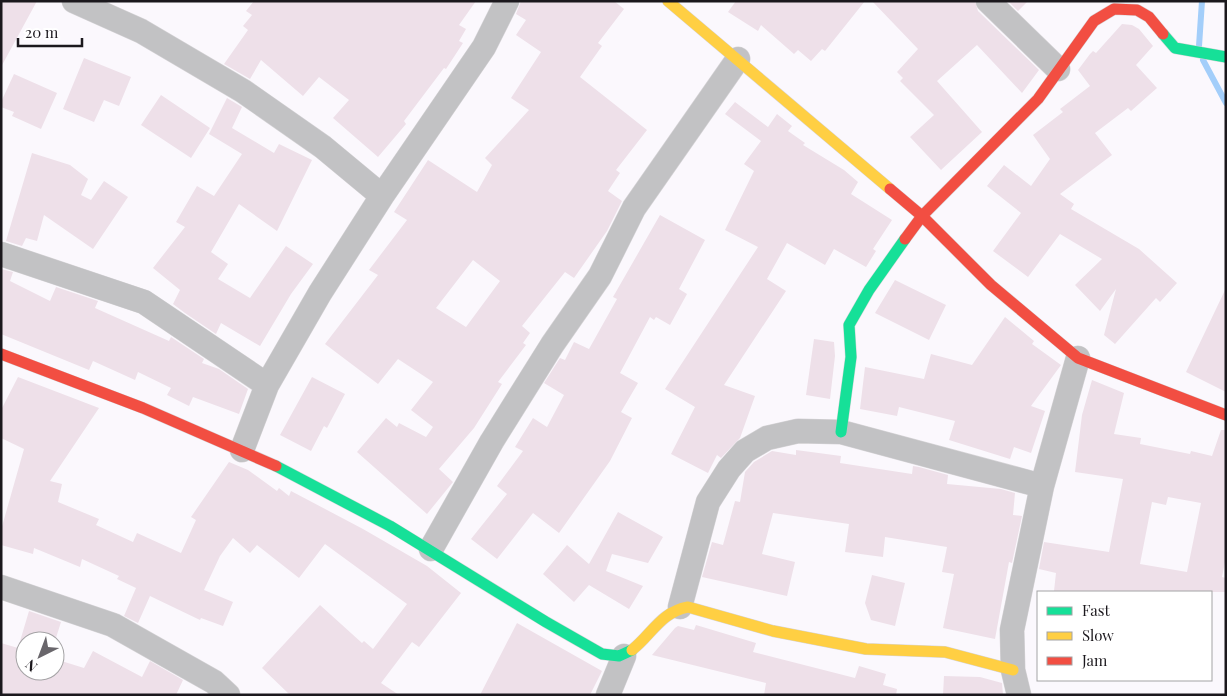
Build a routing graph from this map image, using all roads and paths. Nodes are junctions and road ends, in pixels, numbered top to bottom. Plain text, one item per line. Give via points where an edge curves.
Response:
1 (74, 1) edge
2 (507, 1) edge
3 (668, 1) edge
4 (988, 1) edge
5 (1226, 57) edge
6 (738, 59) junction
7 (1058, 70) junction
8 (382, 196) junction
9 (922, 216) junction
10 (1, 254) edge
11 (3, 358) edge
12 (1078, 358) junction
13 (267, 385) junction
14 (1226, 414) edge
15 (841, 432) junction
16 (242, 450) junction
17 (1042, 486) junction
18 (430, 549) junction
19 (1, 587) edge
20 (680, 607) junction
21 (624, 656) junction
22 (1013, 670) junction
23 (216, 690) edge
24 (608, 695) edge
25 (1019, 695) edge

1 - 8 street via 142,32 244,91 323,147
2 - 8 street via 484,47
3 - 6 street
4 - 7 street
5 - 7 street via 1172,45 1149,17 1137,10 1120,8 1094,21
6 - 9 street
6 - 18 street via 634,208 600,276 492,441
7 - 9 street via 1038,99
8 - 13 street via 320,293
9 - 12 street via 991,285
9 - 15 street via 869,290 849,325 851,357
10 - 13 street via 144,302
11 - 16 street via 136,404
12 - 14 street
12 - 17 street
13 - 16 street
15 - 17 street
15 - 20 street via 798,431 767,438 745,450 708,502
16 - 18 street via 319,486
17 - 22 street via 1012,630
18 - 21 street via 561,632 606,656
19 - 23 street via 113,625
20 - 21 street via 654,624 637,648
20 - 22 street via 847,646 945,652
21 - 24 street
22 - 25 street

